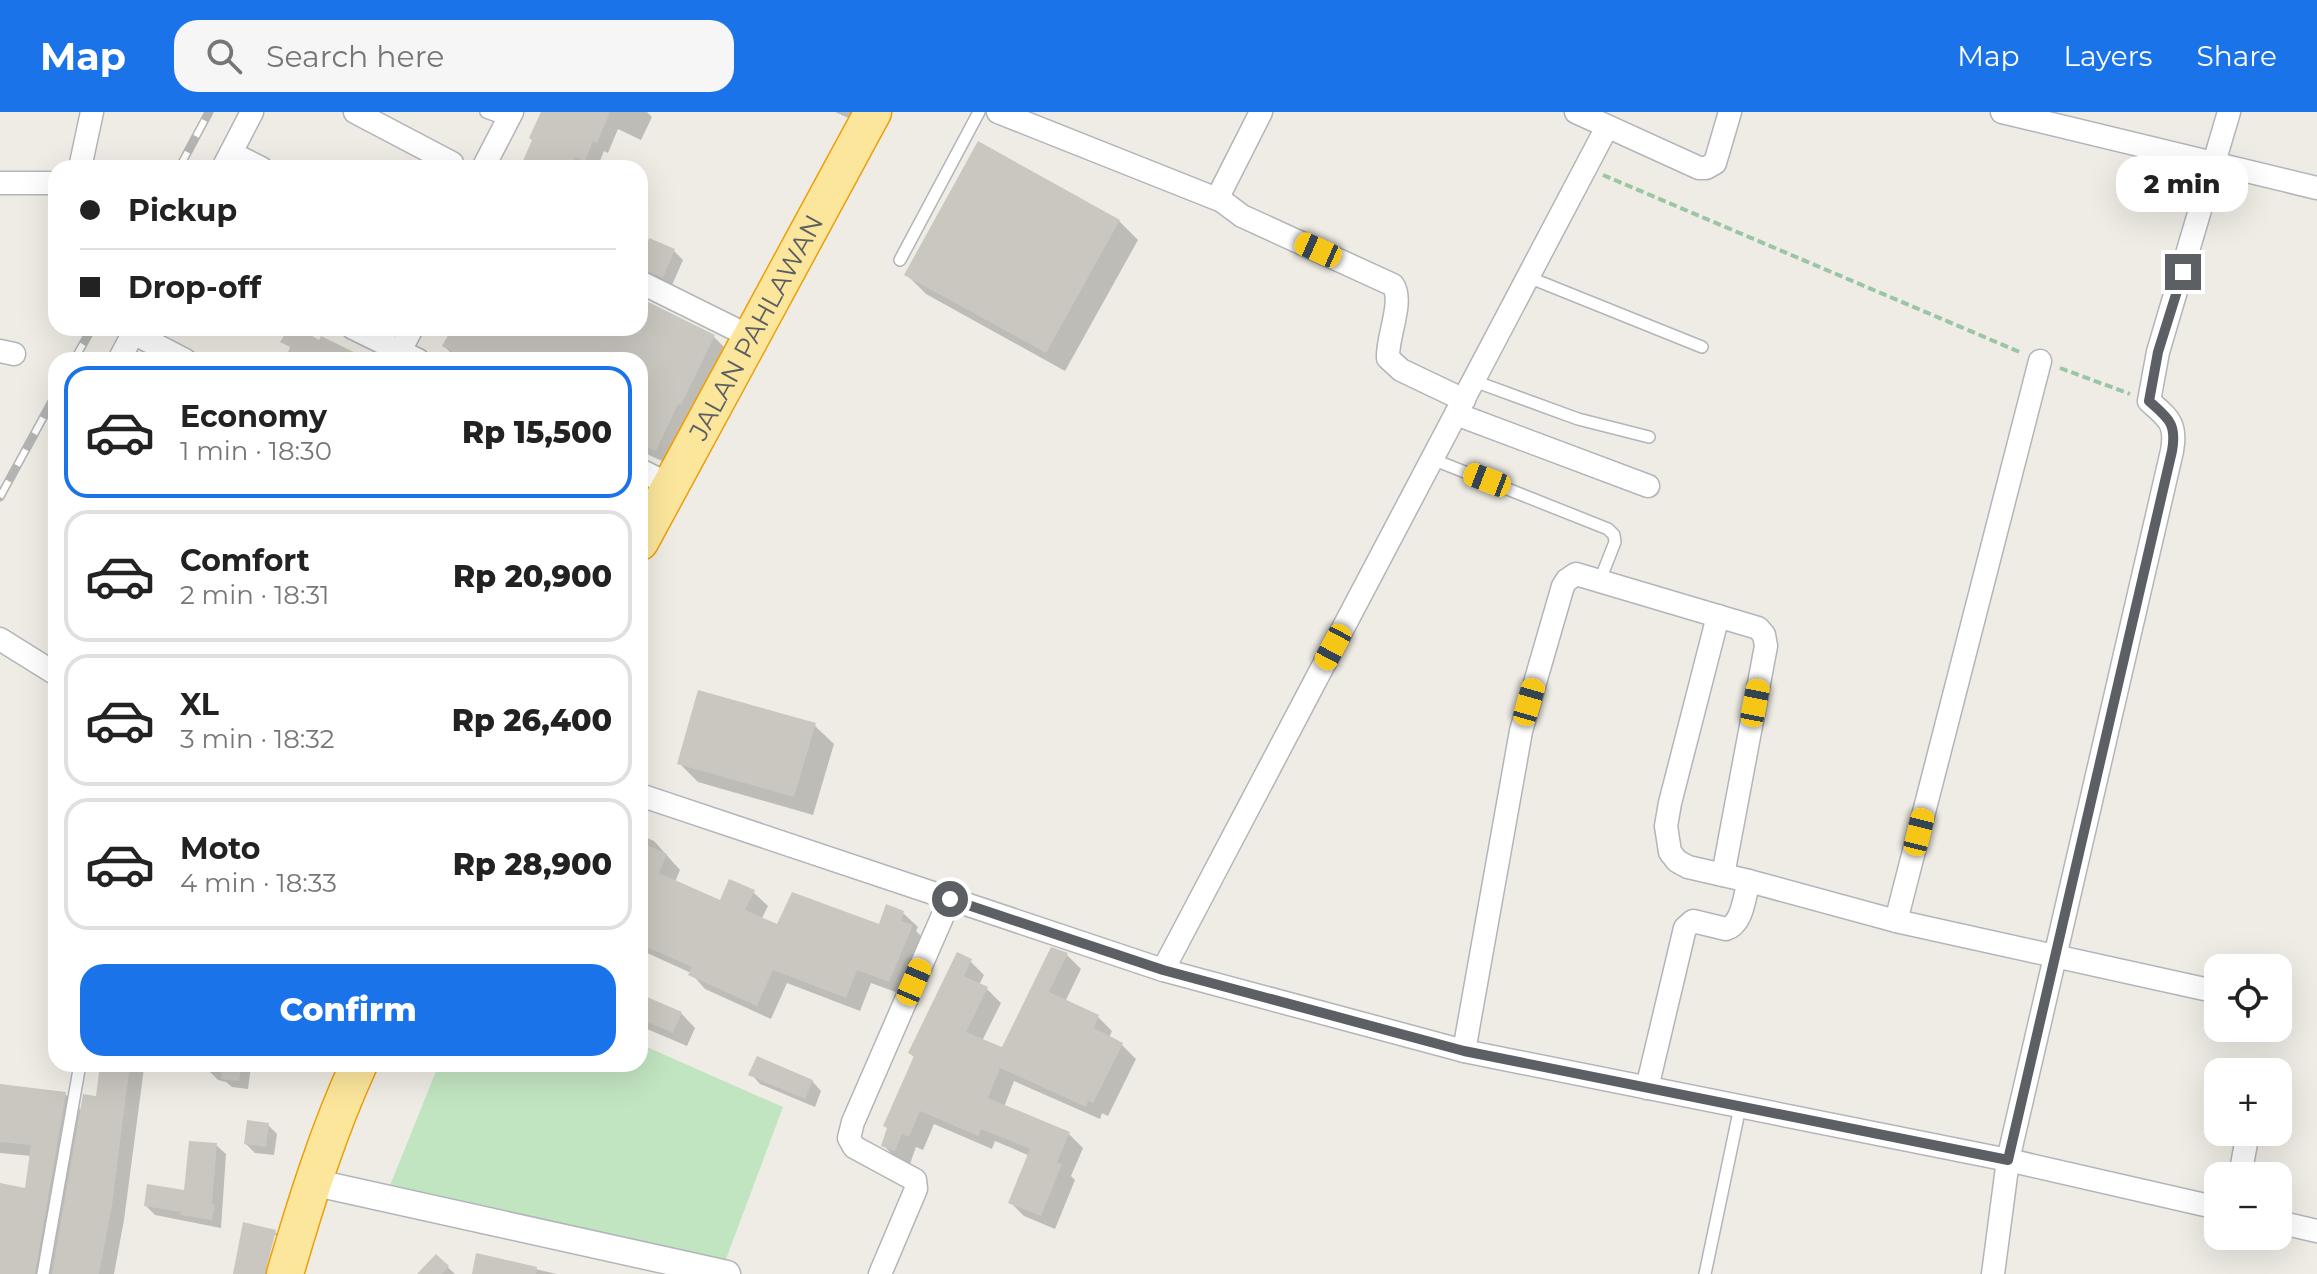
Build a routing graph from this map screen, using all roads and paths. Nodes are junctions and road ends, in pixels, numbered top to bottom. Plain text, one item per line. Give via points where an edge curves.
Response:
1 (92, 112) edge
2 (252, 112) edge
3 (355, 112) edge
4 (486, 112) edge
5 (873, 112) edge
6 (979, 112) edge
7 (998, 112) edge
8 (1261, 112) edge
9 (1576, 112) edge
10 (1730, 112) edge
11 (2002, 112) edge
12 (2229, 112) edge
13 (510, 116) edge
14 (1607, 127) junction
15 (82, 160) edge
16 (227, 160) edge
17 (446, 160) edge
18 (487, 160) edge
19 (2215, 165) junction
20 (1586, 168) junction
21 (0, 183) edge
22 (48, 183) edge
23 (2317, 188) edge
24 (1222, 201) junction
25 (900, 260) dead end
26 (1528, 277) junction
27 (648, 286) edge
28 (144, 336) edge
29 (369, 336) edge
30 (751, 337) junction
31 (1702, 347) dead end
32 (171, 352) edge
33 (401, 352) edge
34 (2040, 361) junction
35 (1465, 398) junction
36 (2149, 401) junction
37 (1649, 437) dead end
38 (1432, 459) junction
39 (655, 478) edge
40 (1648, 486) dead end
41 (648, 508) edge
42 (1600, 580) junction
43 (1718, 616) junction
44 (0, 639) edge
45 (48, 669) edge
46 (648, 798) edge
47 (1723, 875) junction
48 (1749, 881) junction
49 (950, 899) junction
50 (1896, 921) junction
51 (2055, 955) junction
52 (1163, 970) junction
53 (2204, 989) edge
54 (1464, 1051) junction
55 (79, 1072) edge
56 (355, 1072) edge
57 (1647, 1088) junction
58 (1740, 1107) junction
59 (2008, 1160) junction
60 (312, 1182) junction
61 (2204, 1205) edge
62 (2292, 1225) edge
63 (2317, 1231) edge
64 (43, 1274) edge
65 (285, 1274) edge
66 (727, 1274) edge
67 (880, 1274) edge
68 (1705, 1274) edge
69 (1993, 1274) edge

1 - 15 street
2 - 16 street
3 - 17 street
4 - 13 lane
5 - 30 highway, JALAN PAHLAWAN
6 - 25 lane
7 - 24 street
8 - 24 street via 1220,193
9 - 14 street
10 - 14 street via 1715,163 1706,168
11 - 19 street
12 - 19 street
13 - 18 street
14 - 20 street
19 - 23 street
19 - 36 street via 2158,352
20 - 26 street
20 - 34 path
21 - 22 street
24 - 35 street via 1242,216 1393,285 1398,291 1388,358 1401,370
26 - 31 lane
26 - 35 street
27 - 30 street
28 - 32 street
29 - 33 street
30 - 39 highway, JALAN PAHLAWAN
34 - 36 path
34 - 50 street
35 - 37 lane
35 - 38 street
35 - 40 street
36 - 51 street via 2170,419 2174,443
38 - 42 lane via 1608,529 1615,542
38 - 52 street
39 - 41 highway, JALAN PAHLAWAN
42 - 43 street
42 - 54 street via 1576,574 1563,586 1521,731
43 - 47 street via 1758,628 1766,646
43 - 47 street via 1666,826 1677,861
44 - 45 street
46 - 49 street
47 - 48 street
48 - 50 street
48 - 57 street via 1731,929 1693,921 1685,928
49 - 52 street
49 - 67 street via 849,1138 854,1147 915,1180 916,1189
50 - 51 street
51 - 53 street
51 - 59 street
52 - 54 street
54 - 57 street
55 - 64 lane
56 - 60 highway
57 - 58 street
58 - 59 street
58 - 68 lane
59 - 61 street
59 - 69 street
60 - 65 highway
60 - 66 street
62 - 63 street

